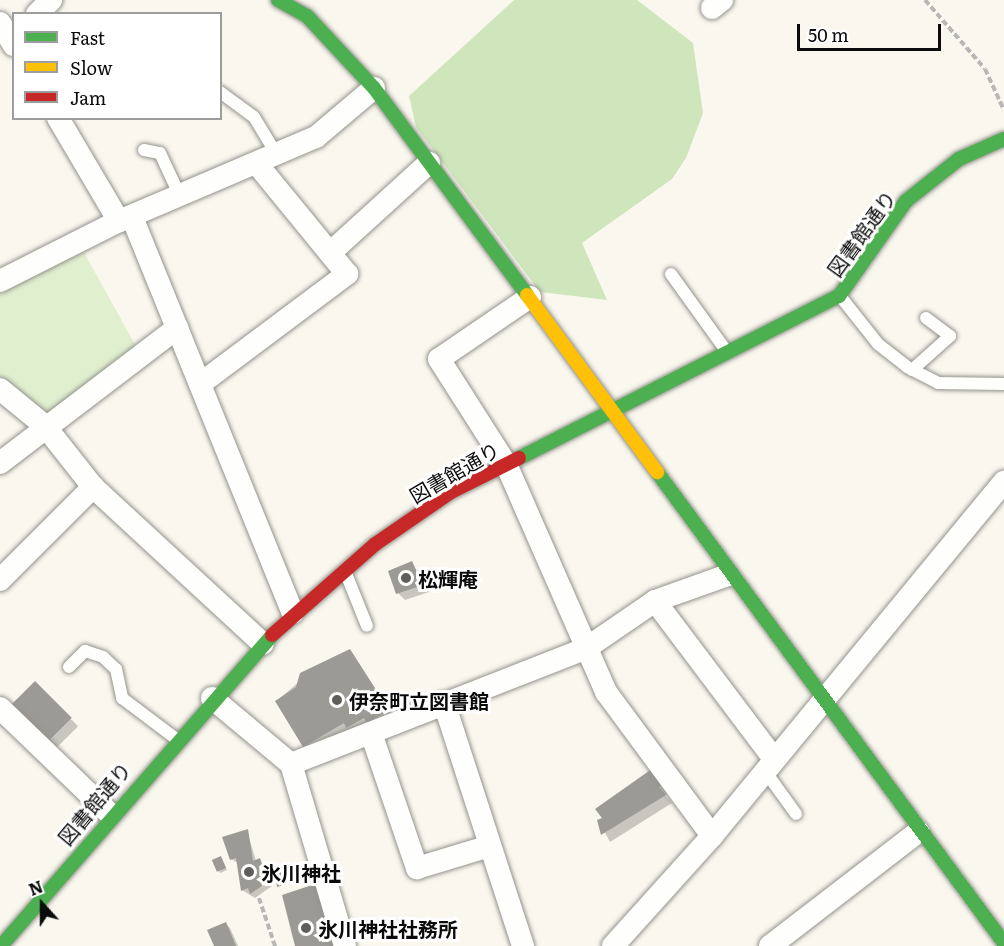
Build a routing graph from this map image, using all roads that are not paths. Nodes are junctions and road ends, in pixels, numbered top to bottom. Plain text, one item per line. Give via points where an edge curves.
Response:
1 (51, 0) edge
2 (278, 0) edge
3 (314, 8) edge
4 (39, 12) edge
5 (374, 88) junction
6 (222, 93) edge
7 (58, 120) edge
8 (1004, 139) edge
9 (144, 150) dead end
10 (267, 159) junction
11 (429, 163) junction
12 (180, 196) junction
13 (125, 219) junction
14 (330, 253) junction
15 (671, 274) dead end
16 (2, 277) edge
17 (839, 296) junction
18 (530, 297) junction
19 (926, 318) dead end
20 (177, 328) junction
21 (728, 353) junction
22 (912, 370) junction
23 (200, 384) junction
24 (1004, 384) edge
25 (0, 389) edge
26 (615, 411) junction
27 (45, 426) junction
28 (0, 463) edge
29 (506, 464) junction
30 (1004, 482) edge
31 (93, 487) junction
32 (344, 570) junction
33 (728, 575) junction
34 (0, 580) edge
35 (655, 601) junction
36 (293, 613) junction
37 (367, 626) dead end
38 (263, 644) junction
39 (585, 649) junction
40 (69, 667) dead end
41 (212, 698) junction
42 (824, 700) junction
43 (444, 704) junction
44 (0, 708) edge
45 (371, 732) junction
46 (175, 738) junction
47 (291, 764) junction
48 (770, 765) junction
49 (110, 814) junction
50 (796, 814) dead end
51 (918, 832) junction
52 (712, 836) junction
53 (490, 846) junction
54 (9, 938) edge
55 (1004, 943) edge
56 (345, 946) edge
57 (523, 946) edge
58 (613, 946) edge
59 (770, 946) edge

1 - 4 street
2 - 3 street
3 - 5 street
5 - 10 street via 316,137
5 - 11 street
6 - 10 lane via 254,117
7 - 13 street
8 - 17 street, 図書館通り via 959,159 906,201
9 - 12 lane via 160,153
10 - 12 street
10 - 14 street
11 - 14 street
11 - 18 street
12 - 13 street
13 - 16 street
13 - 20 street
14 - 23 street via 347,274
15 - 21 lane
17 - 21 street, 図書館通り
17 - 22 lane via 878,344
18 - 26 street
18 - 29 street via 439,359
19 - 22 lane via 950,336
20 - 23 street
20 - 27 street
21 - 26 street, 図書館通り
22 - 24 lane via 938,383
23 - 36 street
25 - 27 street
26 - 29 street, 図書館通り
26 - 33 street
27 - 28 street
27 - 31 street
29 - 32 street, 図書館通り via 451,492
29 - 39 street
30 - 42 street
31 - 34 street
31 - 38 street
32 - 36 street, 図書館通り
32 - 37 lane
33 - 35 street
33 - 42 street
35 - 39 street
35 - 48 street
36 - 38 street, 図書館通り
38 - 41 street, 図書館通り
39 - 43 street
39 - 52 street via 606,692
40 - 46 lane via 85,651 103,657 116,669 122,698
41 - 46 street, 図書館通り
41 - 47 street
42 - 48 street
42 - 51 street
43 - 45 street
43 - 53 street
44 - 49 street
45 - 47 street
45 - 53 street via 417,868
46 - 49 street, 図書館通り
47 - 56 street
48 - 50 lane
48 - 52 street
49 - 54 street, 図書館通り
51 - 55 street
51 - 59 street
52 - 58 street
53 - 57 street

